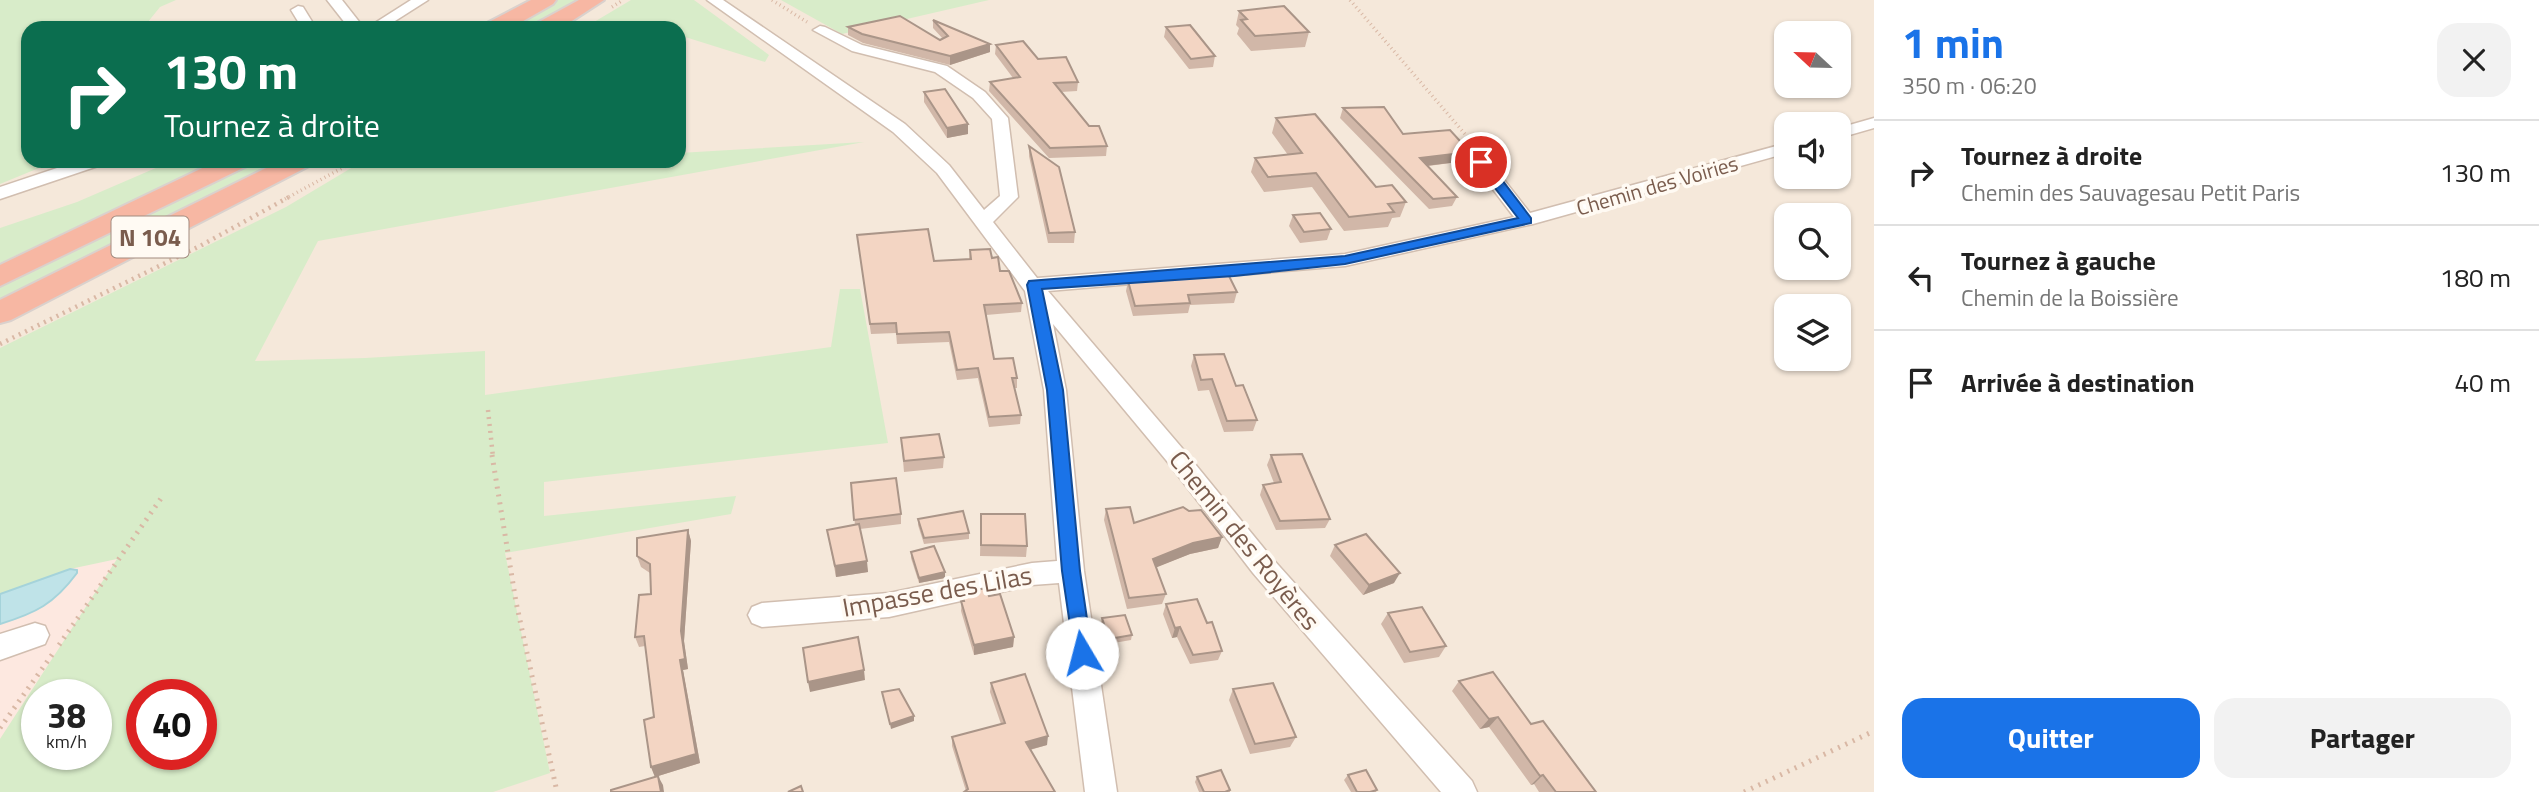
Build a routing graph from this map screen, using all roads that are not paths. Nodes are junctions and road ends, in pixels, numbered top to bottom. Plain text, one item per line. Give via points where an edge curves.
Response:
1 (334, 0) edge
2 (421, 0) edge
3 (546, 0) edge
4 (594, 0) edge
5 (714, 0) edge
6 (298, 10) dead end
7 (305, 21) edge
8 (351, 21) edge
9 (386, 21) edge
10 (508, 21) edge
11 (557, 21) edge
12 (820, 30) road end
13 (1874, 123) edge
14 (1851, 130) edge
15 (1774, 152) edge
16 (1481, 162) road end
17 (74, 168) edge
18 (224, 168) edge
19 (286, 168) edge
20 (0, 193) edge
21 (1527, 220) junction
22 (982, 222) junction
23 (0, 277) edge
24 (1034, 285) junction
25 (0, 313) edge
26 (1071, 571) junction
27 (762, 615) dead end
28 (35, 635) dead end
29 (0, 648) edge
30 (1101, 792) edge
31 (1461, 792) edge

1 - 8 street
2 - 9 street
3 - 10 highway
4 - 11 highway
5 - 22 street, Chemin des Royères via 899,128 961,189
6 - 7 street
12 - 22 street via 857,48 941,69 979,94 1000,118 1009,197
13 - 14 street
15 - 21 street, Chemin des Voiries
16 - 21 street
17 - 20 street
18 - 23 highway, N 104
19 - 25 highway, N 104
21 - 24 street, Chemin des Voiries via 1345,260
22 - 24 street, Chemin des Royères
24 - 26 street via 1055,390
24 - 31 street, Chemin des Royères via 1262,565
26 - 27 street, Impasse des Lilas via 1032,574 889,605
26 - 30 street
28 - 29 street

